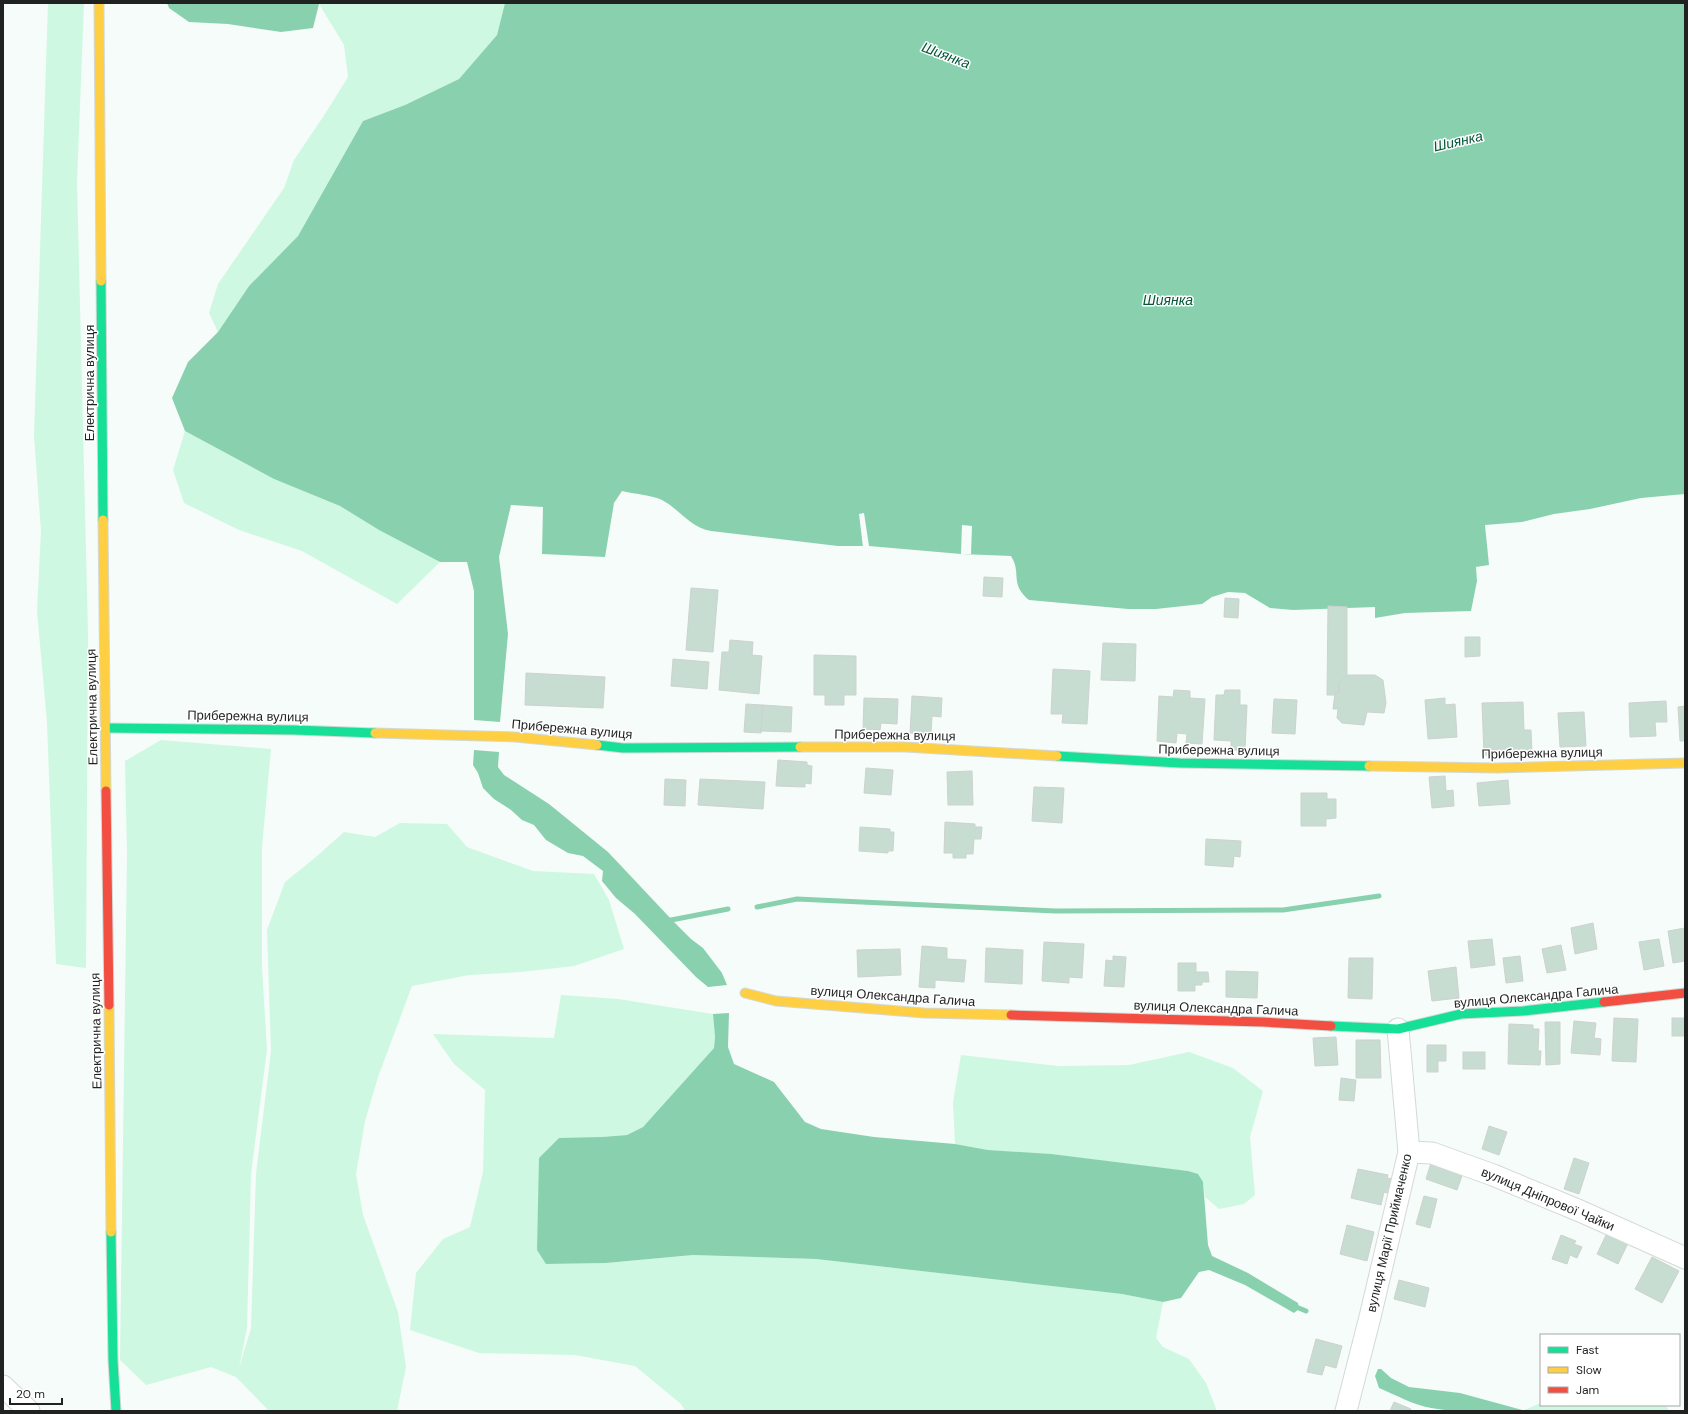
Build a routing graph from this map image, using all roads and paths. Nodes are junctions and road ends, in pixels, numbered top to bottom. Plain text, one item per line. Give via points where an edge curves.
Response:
1 (99, 3) edge
2 (105, 728) junction
3 (1685, 763) edge
4 (745, 992) dead end
5 (1685, 993) edge
6 (1398, 1028) junction
7 (1409, 1152) junction
8 (1685, 1258) edge
9 (3, 1386) edge
10 (29, 1411) edge
11 (116, 1411) edge
12 (1346, 1411) edge

1 - 2 street, Електрична вулиця
2 - 3 street, Прибережна вулиця via 515,736 623,748 905,746 1180,763 1496,768
2 - 11 street, Електрична вулиця via 113,1360
4 - 6 street, вулиця Олександра Галича via 776,1001 924,1013
5 - 6 street, вулиця Олександра Галича via 1523,1012 1461,1014
6 - 7 street, вулиця Марії Приймаченко
7 - 8 street, вулиця Дніпрової Чайки via 1432,1153 1493,1175
7 - 12 street, вулиця Марії Приймаченко
9 - 10 street

